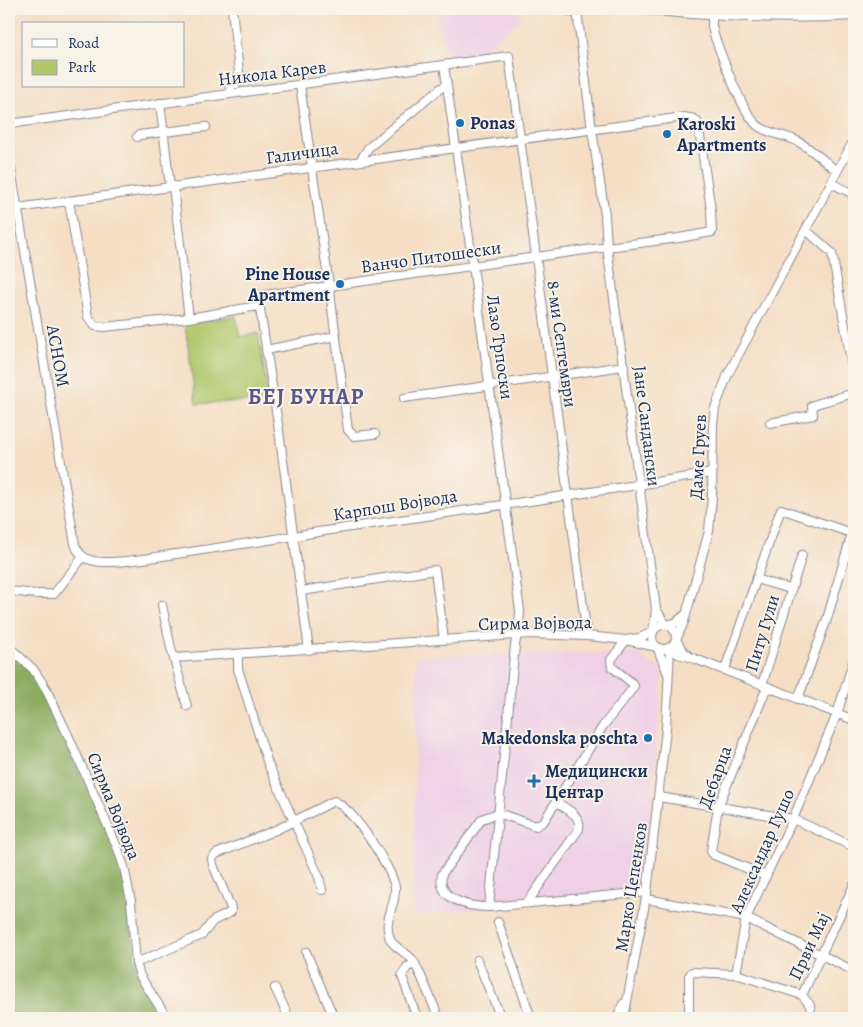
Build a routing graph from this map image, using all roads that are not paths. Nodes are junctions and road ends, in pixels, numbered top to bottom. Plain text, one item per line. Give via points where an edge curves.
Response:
1 (232, 9) edge
2 (566, 9) edge
3 (646, 9) edge
4 (581, 10) edge
5 (712, 15) junction
6 (854, 15) edge
7 (509, 56) joint
8 (444, 65) junction
9 (300, 85) junction
10 (447, 85) junction
11 (231, 93) junction
12 (160, 104) junction
13 (9, 124) edge
14 (206, 127) dead end
15 (592, 130) junction
16 (163, 132) junction
17 (137, 137) dead end
18 (519, 140) junction
19 (854, 140) edge
20 (457, 148) junction
21 (9, 158) edge
22 (360, 161) junction
23 (312, 167) junction
24 (837, 171) junction
25 (831, 183) junction
26 (172, 186) junction
27 (854, 197) edge
28 (69, 201) junction
29 (17, 208) junction
30 (806, 230) junction
31 (607, 247) junction
32 (536, 258) junction
33 (473, 266) junction
34 (329, 285) junction
35 (258, 306) junction
36 (189, 318) junction
37 (850, 328) edge
38 (336, 336) junction
39 (266, 350) junction
40 (624, 366) junction
41 (552, 376) junction
42 (854, 377) edge
43 (490, 386) junction
44 (854, 393) edge
45 (404, 398) dead end
46 (770, 423) dead end
47 (375, 434) dead end
48 (712, 473) junction
49 (639, 485) junction
50 (568, 495) junction
51 (506, 504) junction
52 (853, 534) edge
53 (293, 537) junction
54 (802, 554) dead end
55 (83, 557) junction
56 (756, 579) junction
57 (790, 589) junction
58 (9, 591) edge
59 (302, 591) junction
60 (162, 605) dead end
61 (656, 609) junction
62 (686, 614) junction
63 (666, 625) junction
64 (653, 632) junction
65 (518, 634) junction
66 (587, 636) junction
67 (444, 640) junction
68 (626, 640) junction
69 (676, 640) junction
70 (9, 647) edge
71 (657, 647) junction
72 (670, 647) junction
73 (309, 650) junction
74 (238, 654) junction
75 (687, 656) junction
76 (174, 658) junction
77 (854, 659) edge
78 (670, 664) junction
79 (724, 669) junction
80 (668, 674) junction
81 (764, 686) junction
82 (798, 699) junction
83 (187, 706) dead end
84 (837, 714) junction
85 (854, 720) edge
86 (659, 797) junction
87 (556, 802) junction
88 (718, 807) junction
89 (498, 813) junction
90 (793, 819) junction
91 (294, 820) junction
92 (854, 847) edge
93 (766, 876) junction
94 (854, 885) edge
95 (322, 890) dead end
96 (647, 896) junction
97 (527, 903) junction
98 (489, 907) junction
99 (746, 918) junction
100 (498, 922) dead end
101 (306, 952) dead end
102 (822, 954) junction
103 (478, 960) dead end
104 (136, 963) junction
105 (415, 964) junction
106 (854, 971) edge
107 (736, 974) junction
108 (630, 986) junction
109 (275, 988) dead end
110 (802, 995) junction
111 (167, 1018) edge
112 (290, 1018) edge
113 (334, 1018) edge
114 (416, 1018) edge
115 (440, 1018) edge
116 (501, 1018) edge
117 (531, 1018) edge
118 (617, 1018) edge
119 (624, 1018) edge
120 (689, 1018) edge
121 (811, 1018) edge

1 - 11 street via 240,81 230,85
2 - 4 main road
3 - 5 main road
4 - 15 street, Јане Сандански
5 - 6 main road
5 - 24 street via 714,35 752,119 759,127 806,146
7 - 8 street, Никола Карев
7 - 18 street, 8-ми Септември
8 - 9 street, Никола Карев
8 - 10 street, Лазо Трпоски
9 - 11 street, Никола Карев
9 - 23 street
10 - 20 street, Лазо Трпоски
10 - 22 street via 368,148
11 - 12 street, Никола Карев
12 - 13 street, Никола Карев
12 - 16 street
14 - 16 street
15 - 18 street, Галичица
15 - 31 street, Јане Сандански
15 - 31 street via 684,117 694,119 699,128 711,210 712,232
16 - 17 street
16 - 26 street
18 - 20 street, Галичица
18 - 32 street, 8-ми Септември
19 - 24 street, Даме Груев
20 - 22 street, Галичица
20 - 33 street, Лазо Трпоски
21 - 29 street, АСНОМ
22 - 23 street, Галичица
23 - 26 street, Галичица
23 - 34 street
24 - 25 street, Даме Груев
25 - 27 street
25 - 30 street, Даме Груев
26 - 28 street, Галичица
26 - 36 street
28 - 29 street, Галичица
28 - 36 street via 88,316 95,326
29 - 55 street, АСНОМ via 75,544
30 - 37 street via 832,253
30 - 48 street, Даме Груев via 721,391 713,425
31 - 32 street, Ванчо Питошески
31 - 40 street, Јане Сандански
32 - 33 street, Ванчо Питошески
32 - 41 street, 8-ми Септември
33 - 34 street, Ванчо Питошески
33 - 43 street, Лазо Трпоски
34 - 35 street, Ванчо Питошески via 258,296
34 - 38 street
35 - 36 street
35 - 39 street
37 - 42 street
38 - 39 street
38 - 47 street via 348,430 354,436
39 - 53 street
40 - 41 street
40 - 49 street, Јане Сандански
41 - 43 street
41 - 50 street, 8-ми Септември
43 - 45 street
43 - 51 street, Лазо Трпоски
44 - 46 street via 812,406 813,415
48 - 49 street, Карпош Војвода
48 - 62 street, Даме Груев via 709,531
49 - 50 street, Карпош Војвода
49 - 61 street, Јане Сандански
50 - 51 street, Карпош Војвода
50 - 66 street, 8-ми Септември
51 - 53 street, Карпош Војвода
51 - 65 street, Лазо Трпоски via 520,610
52 - 56 street, Питу Гули via 781,509
52 - 82 street
53 - 55 street, Карпош Војвода via 113,562
53 - 59 street
54 - 57 street, Питу Гули
55 - 58 street via 54,594
56 - 57 street, Питу Гули
56 - 79 street, Питу Гули
57 - 81 street, Питу Гули
59 - 67 street via 436,570
59 - 73 street
60 - 76 street
61 - 63 street, Јане Сандански
61 - 64 street, Јане Сандански
62 - 63 street
62 - 69 street, Даме Груев
63 - 64 street via 658,626
63 - 69 street via 675,632
64 - 68 street
64 - 71 street via 653,642
65 - 66 street, Сирма Војвода
65 - 67 street, Сирма Војвода
65 - 89 street, Лазо Трпоски
66 - 68 street, Сирма Војвода
67 - 73 street, Сирма Војвода
68 - 71 street
68 - 87 street via 610,664 634,686 603,726
69 - 72 street
69 - 75 street
70 - 104 street, Сирма Војвода via 45,687 118,849 131,901
71 - 72 street
71 - 80 street
72 - 75 street via 674,652
72 - 78 street
73 - 74 street, Сирма Војвода
74 - 76 street, Сирма Војвода
74 - 91 street via 238,668 268,764
75 - 78 street
75 - 79 street, Питу Гули
76 - 83 street
77 - 84 street
78 - 80 street
79 - 81 street, Питу Гули
80 - 86 street, Марко Цепенков
81 - 82 street, Питу Гули
81 - 88 street, Дебарца
82 - 84 street, Питу Гули
84 - 85 street, Питу Гули
84 - 90 street, Александар Гушо
86 - 88 street
86 - 96 street, Марко Цепенков
87 - 89 street via 544,821 536,826
87 - 97 street via 578,818 579,829
88 - 90 street
88 - 93 street, Дебарца via 711,850 714,855
89 - 98 street, Лазо Трпоски
89 - 98 street via 482,819 448,863 440,882 442,889 461,904
90 - 92 street
90 - 93 street, Александар Гушо
91 - 95 street
91 - 104 street via 216,854 212,859 213,865 231,912 213,921 202,935
91 - 105 street via 334,801 347,810 389,869 394,901 387,918 389,936
93 - 99 street, Александар Гушо
94 - 102 street, Први Мај
96 - 97 street
96 - 99 street
96 - 108 street, Марко Цепенков
97 - 98 street
99 - 102 street
99 - 107 street, Александар Гушо
100 - 117 street
101 - 113 street
102 - 106 street
102 - 110 street, Први Мај
103 - 116 street
104 - 111 street, Сирма Војвода via 140,976
105 - 114 street via 407,967 402,976
105 - 115 street
107 - 110 street
107 - 120 street via 692,972 689,976
108 - 118 street
108 - 119 street
109 - 112 street
110 - 121 street, Први Мај via 810,1005

